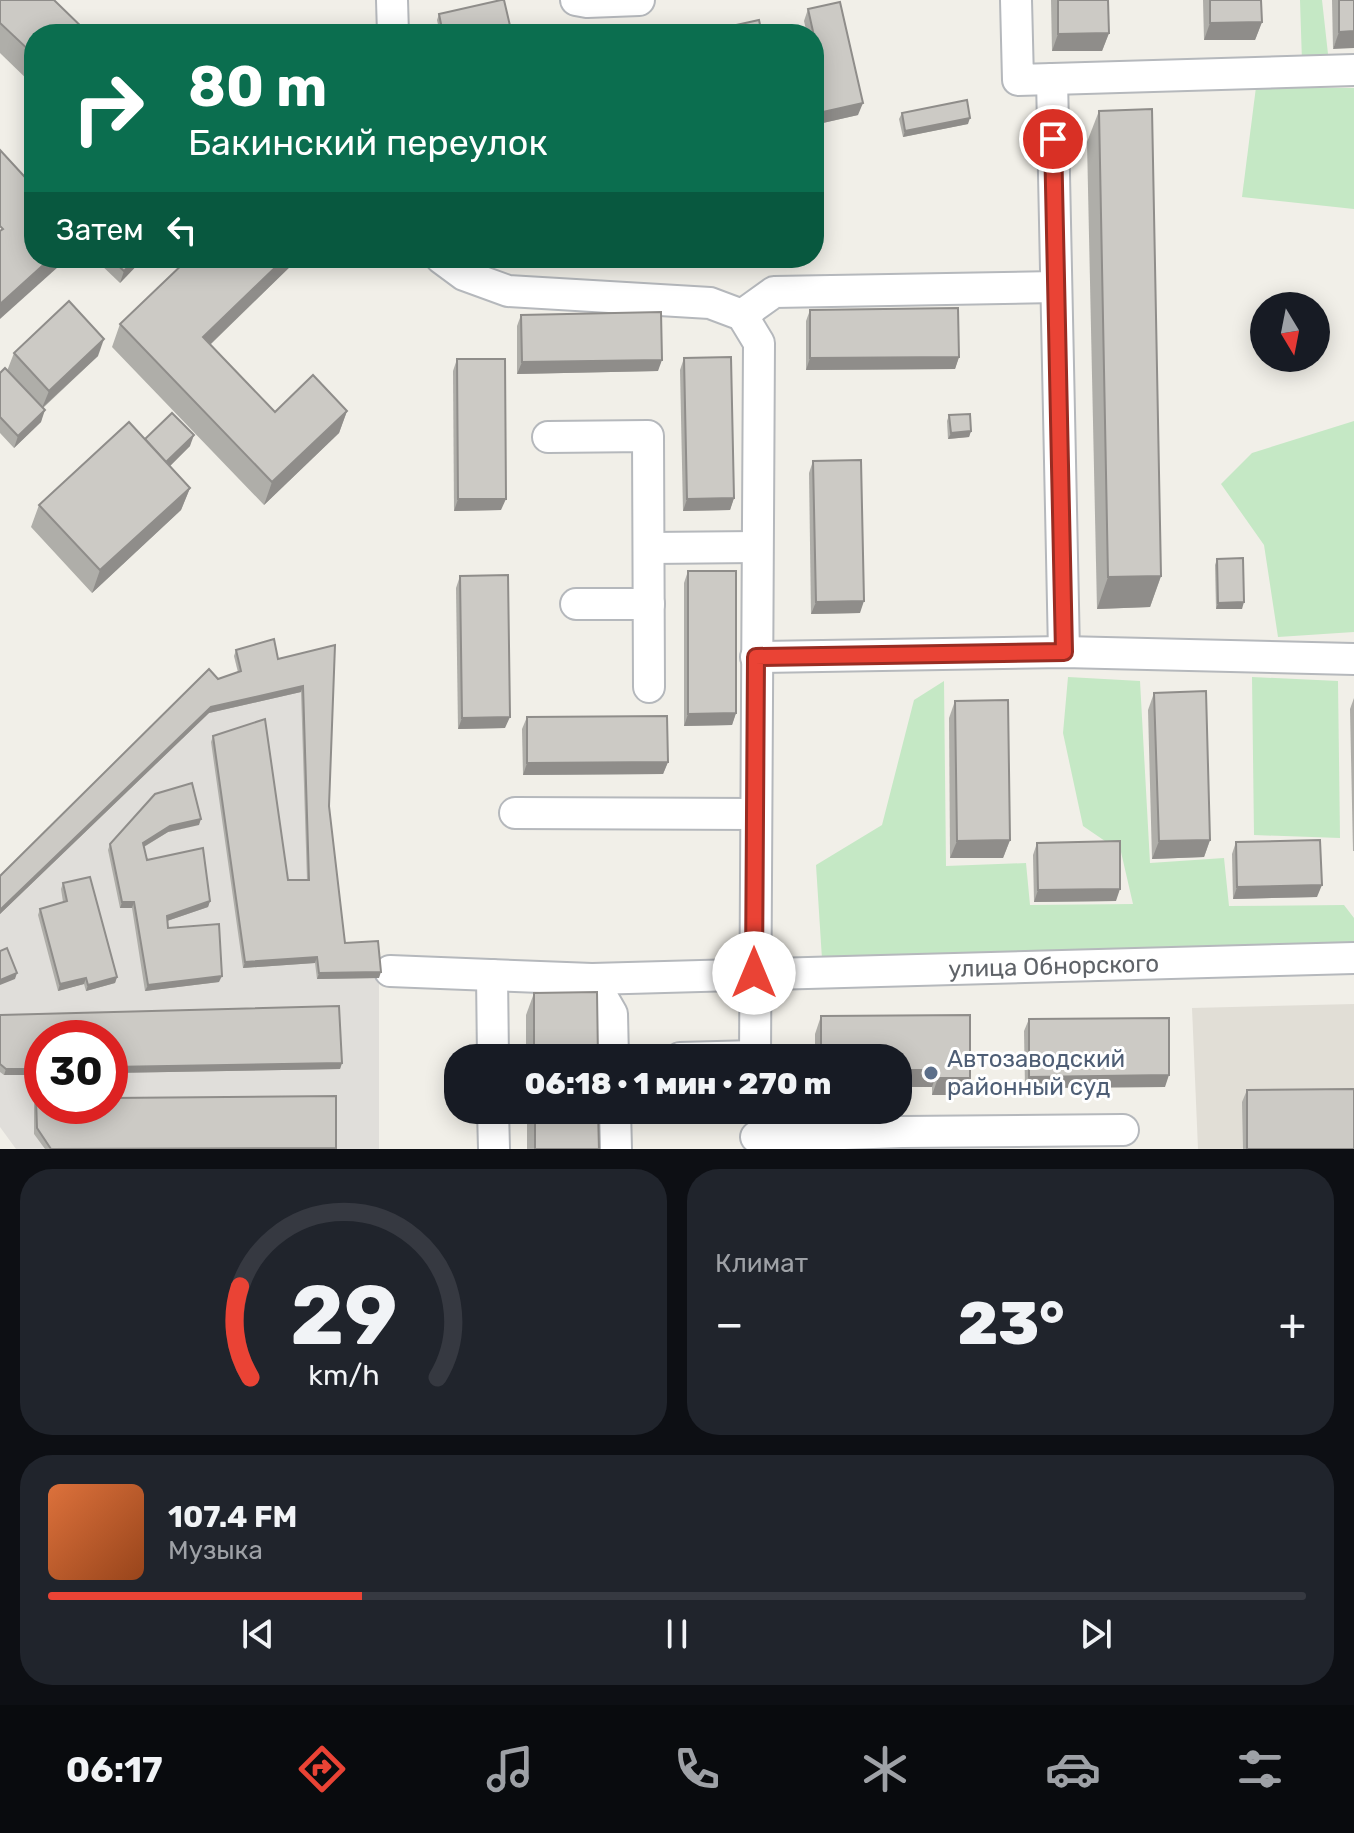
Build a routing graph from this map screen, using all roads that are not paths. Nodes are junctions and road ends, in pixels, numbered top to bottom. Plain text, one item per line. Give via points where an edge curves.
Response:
1 (392, 0) edge
2 (576, 0) edge
3 (639, 0) edge
4 (1016, 0) edge
5 (393, 24) edge
6 (1354, 70) edge
7 (1052, 79) junction
8 (455, 268) edge
9 (1056, 287) junction
10 (742, 315) junction
11 (548, 437) dead end
12 (757, 547) junction
13 (650, 548) junction
14 (576, 604) dead end
15 (649, 604) junction
16 (1064, 652) junction
17 (756, 657) junction
18 (1354, 659) edge
19 (649, 687) dead end
20 (515, 813) dead end
21 (755, 814) junction
22 (1354, 958) edge
23 (390, 971) dead end
24 (754, 973) junction
25 (492, 975) junction
26 (592, 979) junction
27 (493, 1044) edge
28 (613, 1044) edge
29 (755, 1044) edge
30 (493, 1124) edge
31 (615, 1124) edge
32 (1123, 1130) dead end
33 (756, 1132) edge
34 (1088, 1140) edge
35 (902, 1141) edge
36 (494, 1149) edge
37 (616, 1149) edge

1 - 5 street
2 - 3 street
4 - 7 street via 1018,80
6 - 7 street
7 - 9 street
8 - 10 street via 508,291 710,303
9 - 10 street via 774,292
9 - 16 street
10 - 12 street via 759,343
11 - 13 street via 648,436
12 - 13 street
12 - 17 street
13 - 15 street
14 - 15 street
15 - 19 street
16 - 17 street
16 - 18 street
17 - 21 street
20 - 21 street
21 - 24 street
22 - 24 street, улица Обнорского
23 - 25 street, улица Обнорского
24 - 26 street, улица Обнорского
24 - 29 street
25 - 26 street, улица Обнорского
25 - 27 street
26 - 28 street via 612,1014
30 - 36 street
31 - 37 street
32 - 34 street
33 - 35 street
34 - 35 street

